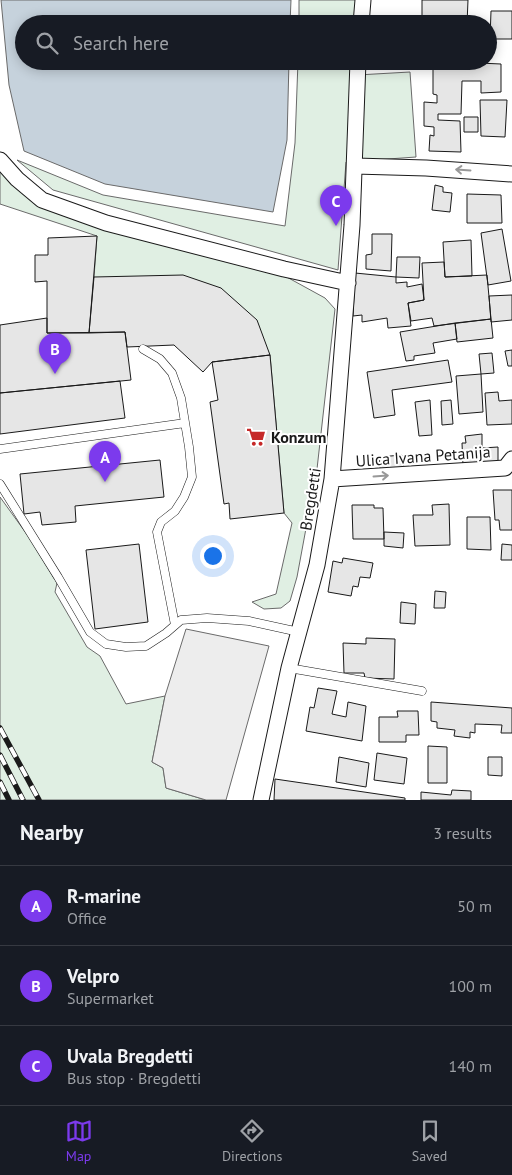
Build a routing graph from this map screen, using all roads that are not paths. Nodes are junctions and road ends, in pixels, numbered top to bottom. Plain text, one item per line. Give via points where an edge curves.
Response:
1 (363, 0) edge
2 (362, 15) edge
3 (358, 70) edge
4 (0, 160) edge
5 (355, 166) junction
6 (512, 174) edge
7 (348, 283) junction
8 (143, 349) dead end
9 (184, 422) junction
10 (0, 448) edge
11 (512, 459) edge
12 (332, 480) junction
13 (0, 484) edge
14 (175, 625) junction
15 (299, 632) junction
16 (289, 668) junction
17 (422, 691) dead end
18 (261, 800) edge

1 - 2 street
3 - 5 street, Bregdetti
4 - 7 street via 42,200 106,223
6 -> 5 street
5 - 7 street, Bregdetti
7 - 12 street, Bregdetti
8 - 9 lane via 160,358 172,372 181,398
9 - 10 lane
9 - 14 lane via 192,477 184,497 161,522 157,532
12 -> 11 street, Ulica Ivana Petanija via 505,468
12 - 15 street, Bregdetti via 317,565
13 - 14 lane via 90,632 106,644 126,648 146,646
14 - 15 lane via 181,620 207,618 249,621
15 - 16 street, Bregdetti
16 - 17 lane
16 - 18 street, Bregdetti

